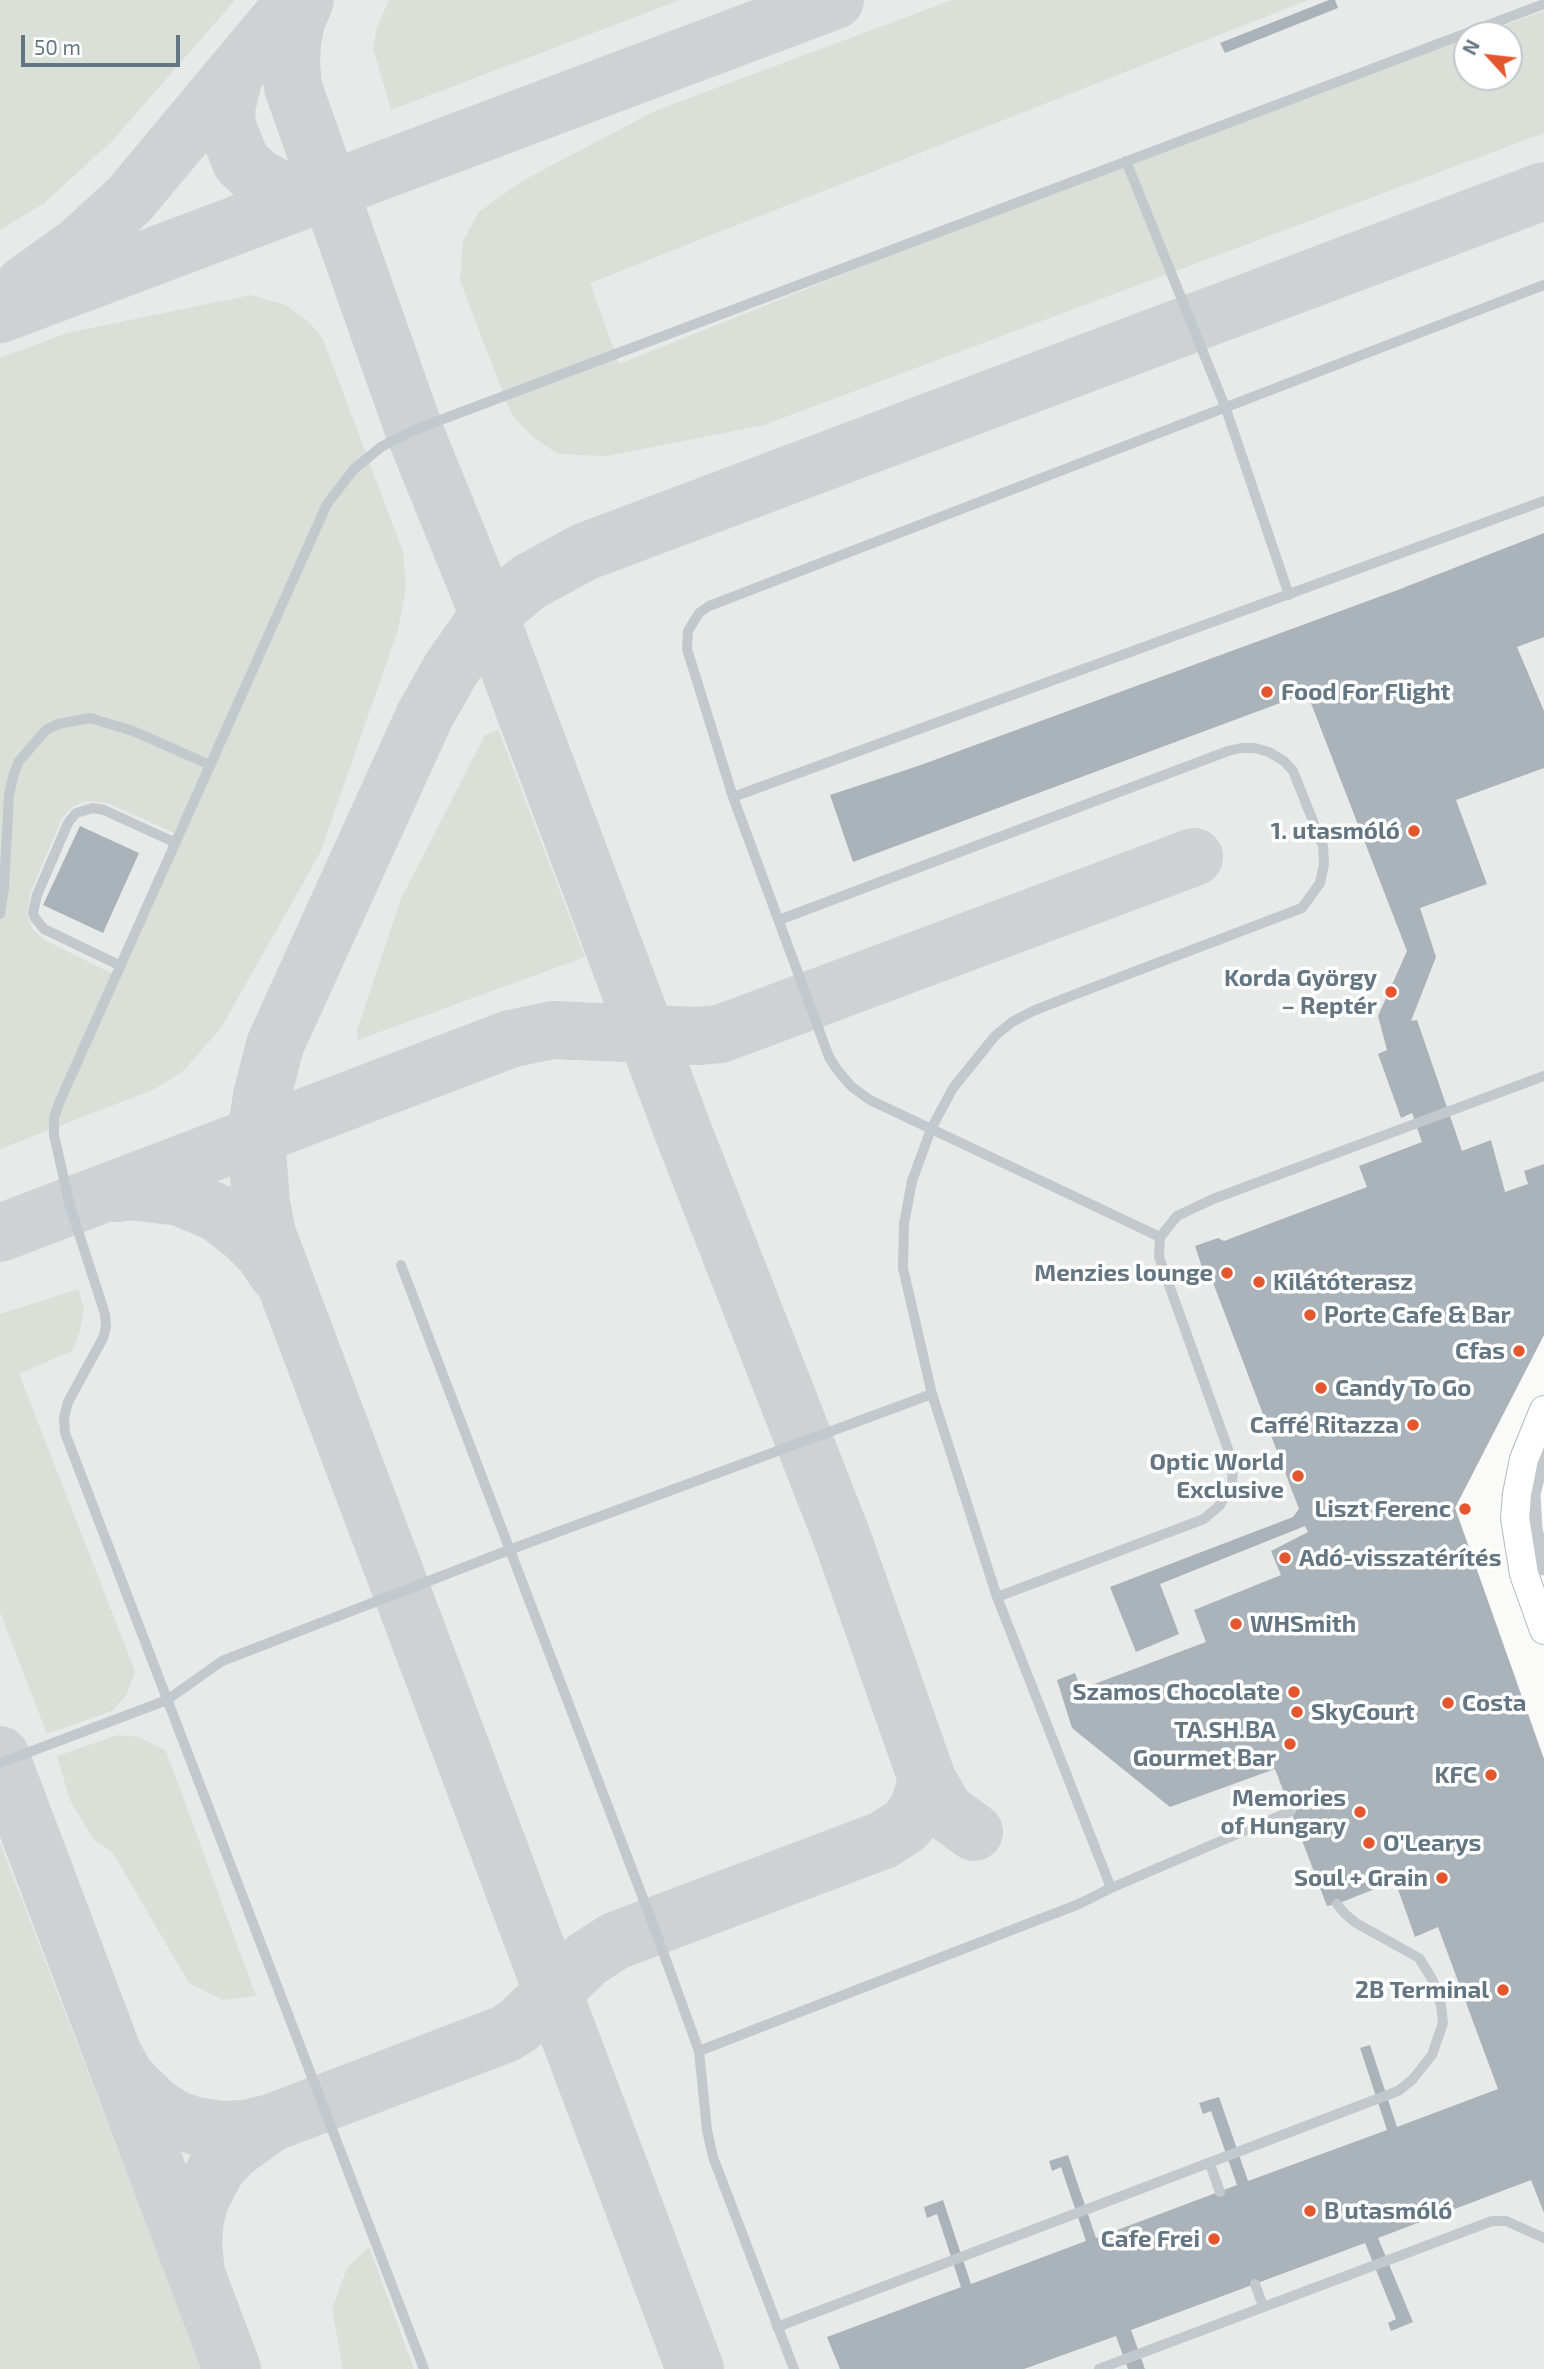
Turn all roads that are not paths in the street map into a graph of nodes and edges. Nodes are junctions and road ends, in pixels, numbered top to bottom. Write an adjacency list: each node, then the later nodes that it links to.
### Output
1 (1544, 4): 2 (lane)
2 (1126, 161): 4 (lane); 7 (lane)
3 (1544, 285): 4 (lane)
4 (1226, 409): 6 (lane); 8 (lane)
5 (1544, 500): 6 (lane)
6 (1289, 595): 8 (lane)
7 (210, 765): 9 (lane); 10 (lane)
8 (733, 797): 11 (lane)
9 (176, 843): 12 (lane); 12 (lane)
10 (0, 914)
11 (779, 920): 14 (lane); 14 (lane)
12 (121, 966): 24 (lane)
13 (1544, 1076): 15 (lane)
14 (931, 1129): 15 (lane); 17 (lane)
15 (1160, 1237): 22 (lane)
16 (401, 1265): 20 (lane)
17 (932, 1394): 20 (lane); 22 (lane)
18 (1544, 1410): 23 (street)
19 (1544, 1442): 21 (street)
20 (509, 1550): 24 (lane); 29 (lane)
21 (1544, 1566)
22 (997, 1597): 27 (lane)
23 (1544, 1630)
24 (167, 1700): 25 (lane); 36 (lane)
25 (0, 1763)
26 (1291, 1811): 27 (lane)
27 (1111, 1888): 29 (lane)
28 (1337, 1904): 30 (lane)
29 (699, 2051): 35 (lane)
30 (1210, 2164): 31 (lane); 35 (lane)
31 (1220, 2192)
32 (1544, 2238): 34 (lane)
33 (1255, 2284): 34 (lane)
34 (1263, 2306): 38 (lane)
35 (777, 2327): 37 (lane)
36 (424, 2369)
37 (794, 2369)
38 (1099, 2369)

